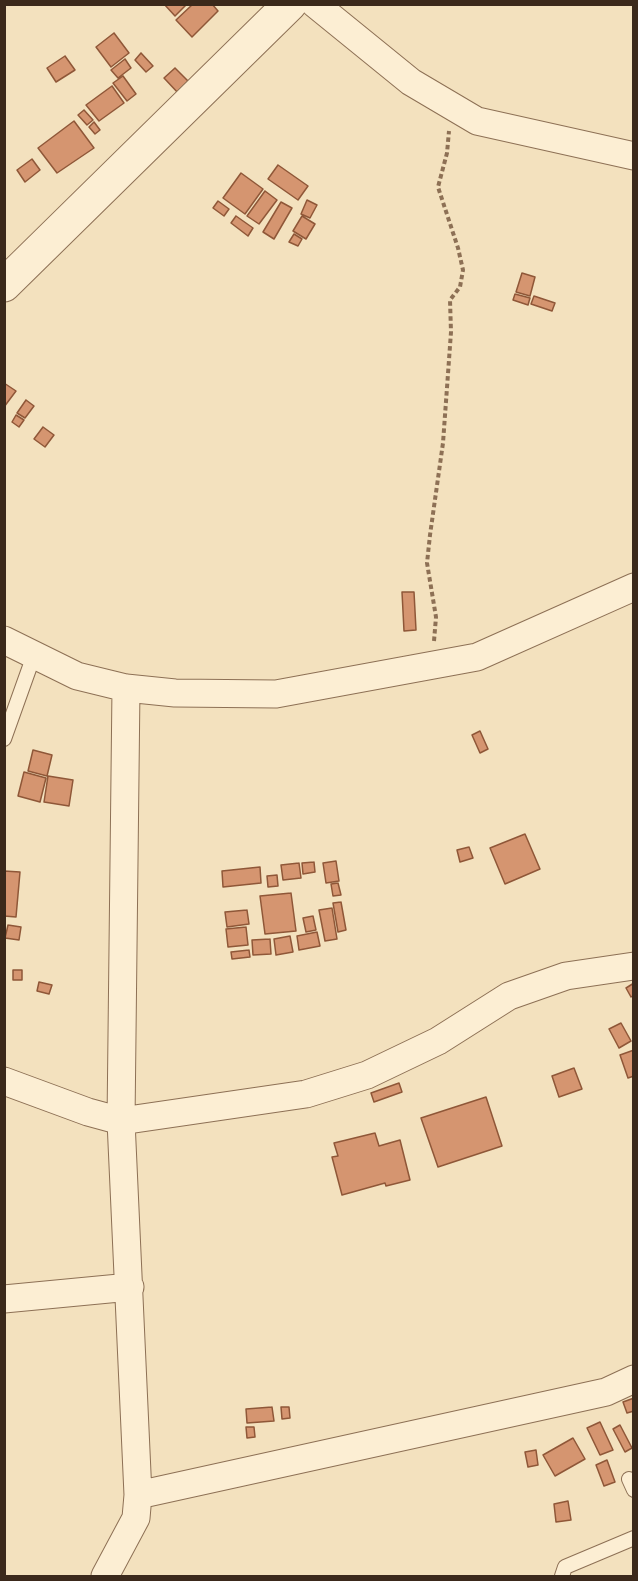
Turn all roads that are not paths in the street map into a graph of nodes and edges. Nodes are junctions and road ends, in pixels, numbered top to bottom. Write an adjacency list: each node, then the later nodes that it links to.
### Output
1 (290, 4): 4 (street)
2 (315, 4): 3 (street)
3 (633, 156)
4 (4, 285)
5 (633, 586): 8 (street)
6 (4, 640): 7 (street)
7 (34, 655): 8 (street); 9 (lane)
8 (126, 688): 12 (street)
9 (4, 739)
10 (633, 966): 12 (street)
11 (4, 1082): 12 (street)
12 (122, 1120): 13 (street)
13 (130, 1287): 14 (street); 16 (street)
14 (4, 1299)
15 (633, 1379): 16 (street)
16 (138, 1496): 18 (street)
17 (633, 1538): 19 (lane)
18 (102, 1576)
19 (562, 1576)

